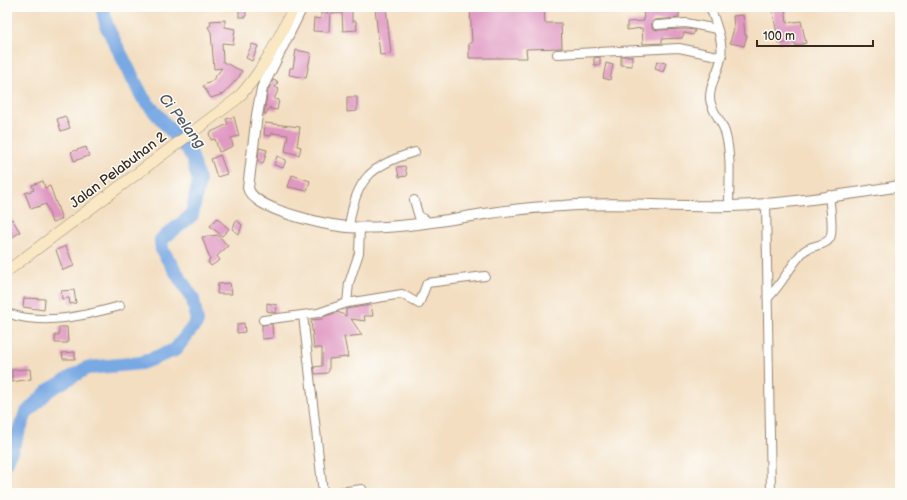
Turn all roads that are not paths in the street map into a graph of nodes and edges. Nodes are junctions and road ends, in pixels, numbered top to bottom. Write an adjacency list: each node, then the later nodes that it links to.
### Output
1 (294, 7): 16 (main road, Jalan Pelabuhan 2)
2 (302, 7): 15 (street)
3 (710, 7): 5 (street)
4 (657, 24): 5 (street)
5 (717, 29): 7 (street)
6 (557, 54): 7 (street)
7 (722, 57): 13 (street)
8 (415, 152): 15 (street)
9 (900, 186): 10 (street)
10 (829, 195): 12 (street); 18 (street)
11 (414, 200): 14 (street)
12 (766, 204): 13 (street); 18 (street)
13 (729, 206): 14 (street)
14 (427, 223): 15 (street)
15 (354, 227): 19 (street)
16 (7, 271)
17 (485, 276): 19 (street)
18 (768, 298): 27 (street)
19 (347, 303): 22 (street)
20 (120, 306): 21 (street)
21 (7, 313)
22 (302, 315): 23 (street); 24 (street)
23 (263, 320)
24 (323, 493)
25 (332, 493): 26 (street)
26 (362, 493)
27 (771, 493)

